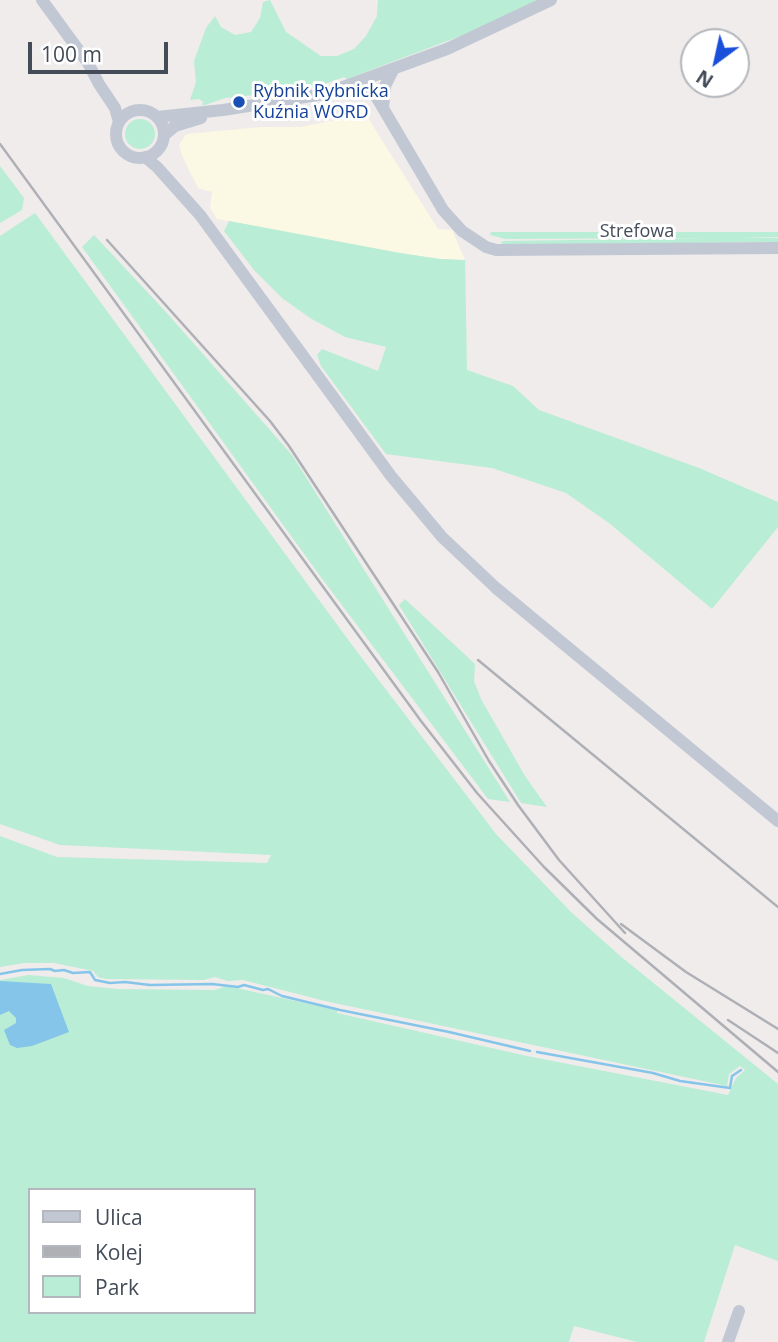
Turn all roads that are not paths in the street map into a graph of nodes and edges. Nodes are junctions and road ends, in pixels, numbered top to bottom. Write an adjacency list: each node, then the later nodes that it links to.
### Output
1 (42, 0): 3 (street)
2 (551, 0): 4 (street)
3 (88, 63): 7 (street); 10 (street)
4 (393, 70): 5 (street); 6 (street)
5 (359, 83): 6 (street); 8 (street)
6 (383, 108): 14 (street, Strefowa)
7 (137, 110): 9 (street); 10 (street)
8 (223, 110): 9 (street); 11 (street)
9 (157, 117): 11 (street)
10 (119, 121): 12 (street)
11 (162, 140): 12 (street); 13 (street)
12 (145, 157): 13 (street)
13 (186, 198): 15 (street)
14 (778, 248)
15 (778, 821)
16 (738, 1311): 17 (street)
17 (728, 1342)

